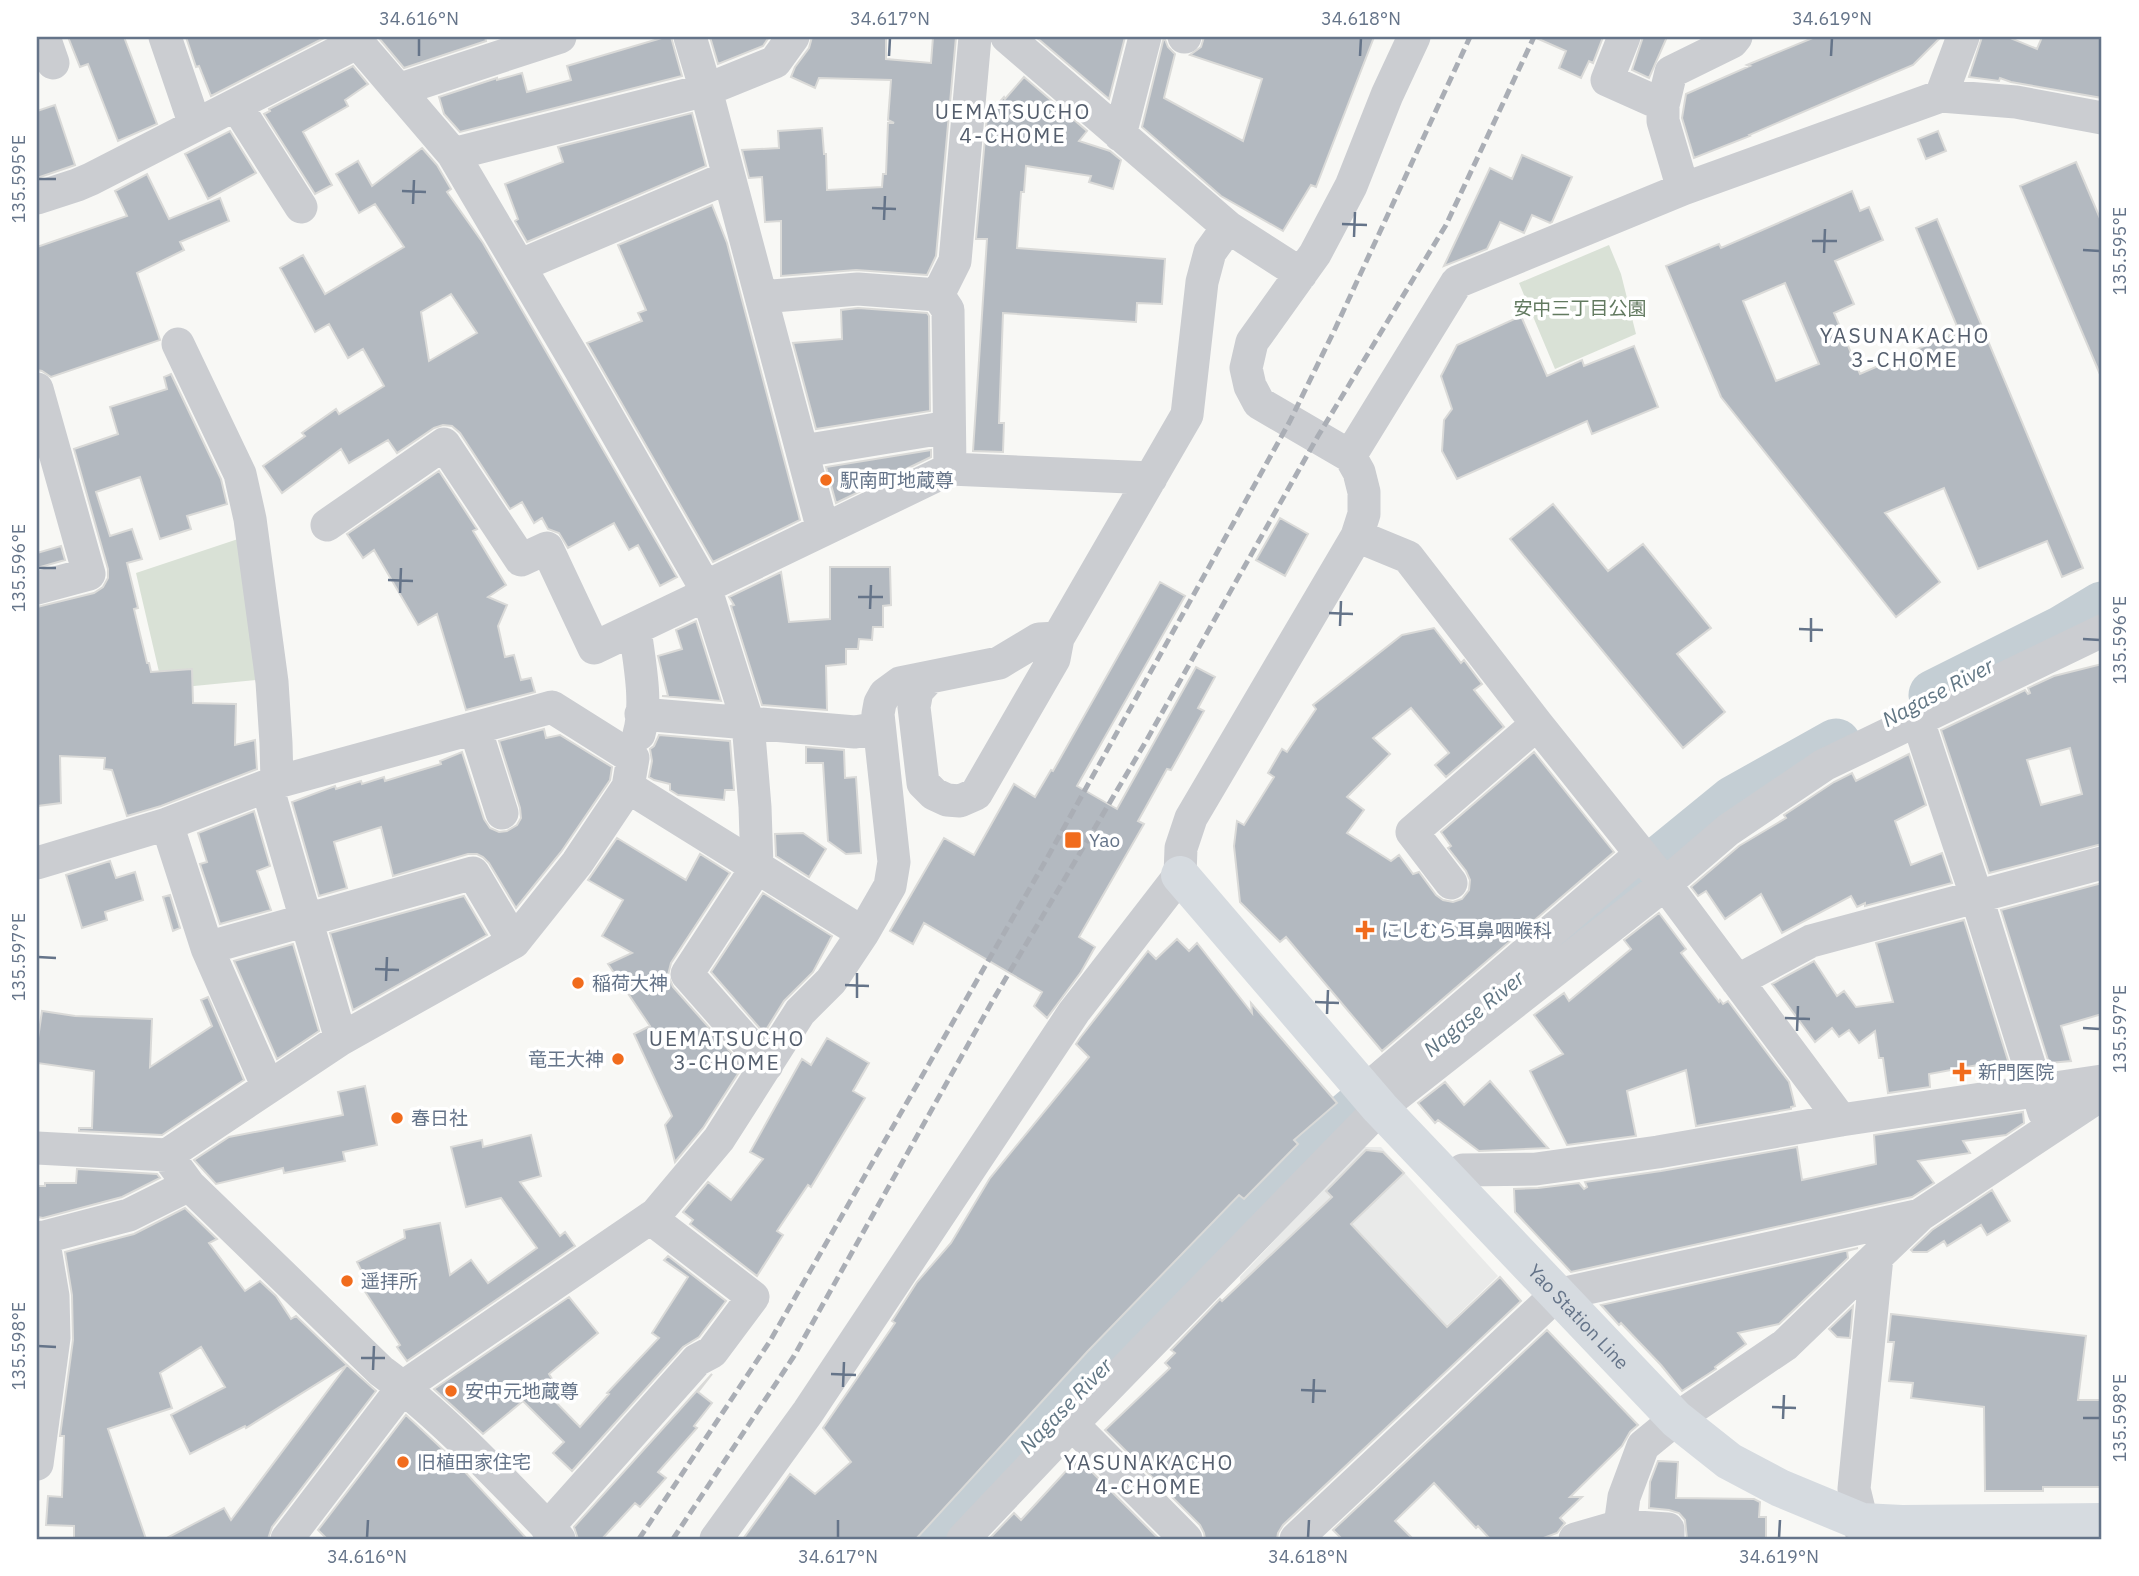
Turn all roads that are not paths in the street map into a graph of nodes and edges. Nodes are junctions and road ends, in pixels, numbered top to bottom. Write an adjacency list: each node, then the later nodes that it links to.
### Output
1 (165, 37): 19 (street)
2 (560, 37): 13 (street)
3 (690, 37): 14 (street)
4 (793, 37): 14 (street)
5 (975, 37): 29 (street)
6 (1007, 37): 20 (street)
7 (1145, 37): 20 (street)
8 (1414, 37): 28 (street)
9 (1624, 37): 17 (street)
10 (1963, 37): 15 (street)
11 (1742, 39): 17 (street)
12 (354, 40): 13 (street); 16 (street)
13 (398, 90): 21 (street)
14 (706, 90): 21 (street); 22 (street)
15 (1941, 96): 18 (street); 23 (street)
16 (236, 105): 19 (street); 25 (street)
17 (1663, 105): 23 (street)
18 (2102, 118)
19 (195, 125): 24 (street)
20 (1120, 135): 26 (street)
21 (453, 154): 27 (street)
22 (729, 177): 27 (street); 30 (street)
23 (1683, 189): 35 (street)
24 (37, 198)
25 (301, 207)
26 (1228, 227): 28 (street); 37 (street)
27 (519, 265): 42 (street)
28 (1301, 274): 35 (street)
29 (937, 295): 30 (street); 33 (street)
30 (761, 297): 34 (street)
31 (178, 344): 56 (street)
32 (37, 389): 41 (street)
33 (949, 427): 34 (street); 36 (street)
34 (803, 451): 39 (street)
35 (1350, 456): 40 (street)
36 (950, 468): 37 (street); 39 (street)
37 (1151, 478): 45 (street)
38 (327, 525): 43 (street)
39 (823, 530): 42 (street)
40 (1357, 536): 52 (street); 63 (street)
41 (37, 588)
42 (706, 591): 43 (street); 51 (street)
43 (635, 629): 49 (street)
44 (2102, 631): 50 (street)
45 (1058, 638): 46 (street); 48 (street)
46 (999, 663): 47 (street); 48 (street)
47 (929, 678): 48 (street); 54 (street)
48 (1031, 698)
49 (641, 714): 51 (street); 55 (street)
50 (1918, 721): 62 (street); 65 (street)
51 (747, 723): 54 (street); 61 (street)
52 (1537, 724): 62 (street); 64 (street)
53 (475, 728): 55 (street); 56 (street); 57 (street)
54 (879, 728): 67 (street)
55 (631, 772): 61 (street); 68 (street)
56 (272, 784): 58 (street); 66 (street)
57 (502, 813)
58 (167, 824): 59 (street); 69 (street)
59 (37, 863)
60 (2102, 863): 65 (street)
61 (757, 867): 67 (street); 72 (street)
62 (1653, 869): 70 (street); 77 (street)
63 (1181, 875): 77 (main road, Yao Station Line); 98 (street)
64 (1451, 883)
65 (1976, 895): 70 (street); 75 (street)
66 (306, 919): 68 (street); 69 (street); 71 (street)
67 (863, 933): 72 (street)
68 (514, 942): 71 (street)
69 (207, 948): 74 (street)
70 (1737, 981): 78 (street)
71 (341, 1039): 74 (street)
72 (767, 1065): 85 (street)
73 (2102, 1081): 75 (street)
74 (268, 1087): 81 (street)
75 (2038, 1091): 78 (street); 79 (street)
76 (2102, 1094): 79 (street)
77 (1374, 1101): 82 (main road, Yao Station Line); 91 (street)
78 (1841, 1121): 82 (street)
79 (2049, 1130): 84 (street)
80 (37, 1148): 81 (street)
81 (167, 1155): 83 (street)
82 (1449, 1181): 88 (main road, Yao Station Line)
83 (189, 1185): 86 (street); 89 (street)
84 (1920, 1215): 87 (street); 88 (street)
85 (650, 1218): 89 (street); 96 (street)
86 (40, 1238): 92 (street)
87 (1877, 1257): 90 (street); 95 (street)
88 (1556, 1295): 90 (main road, Yao Station Line); 101 (street)
89 (403, 1387): 96 (street); 97 (street)
90 (1676, 1419): 94 (street); 95 (main road, Yao Station Line)
91 (1072, 1424): 99 (street); 100 (street)
92 (37, 1464)
93 (2102, 1522): 95 (main road, Yao Station Line)
94 (1620, 1527): 102 (street); 103 (street)
95 (1862, 1530)
96 (553, 1533)
97 (287, 1539)
98 (716, 1539)
99 (963, 1539)
100 (1186, 1539)
101 (1296, 1539)
102 (1575, 1539)
103 (1668, 1539)

